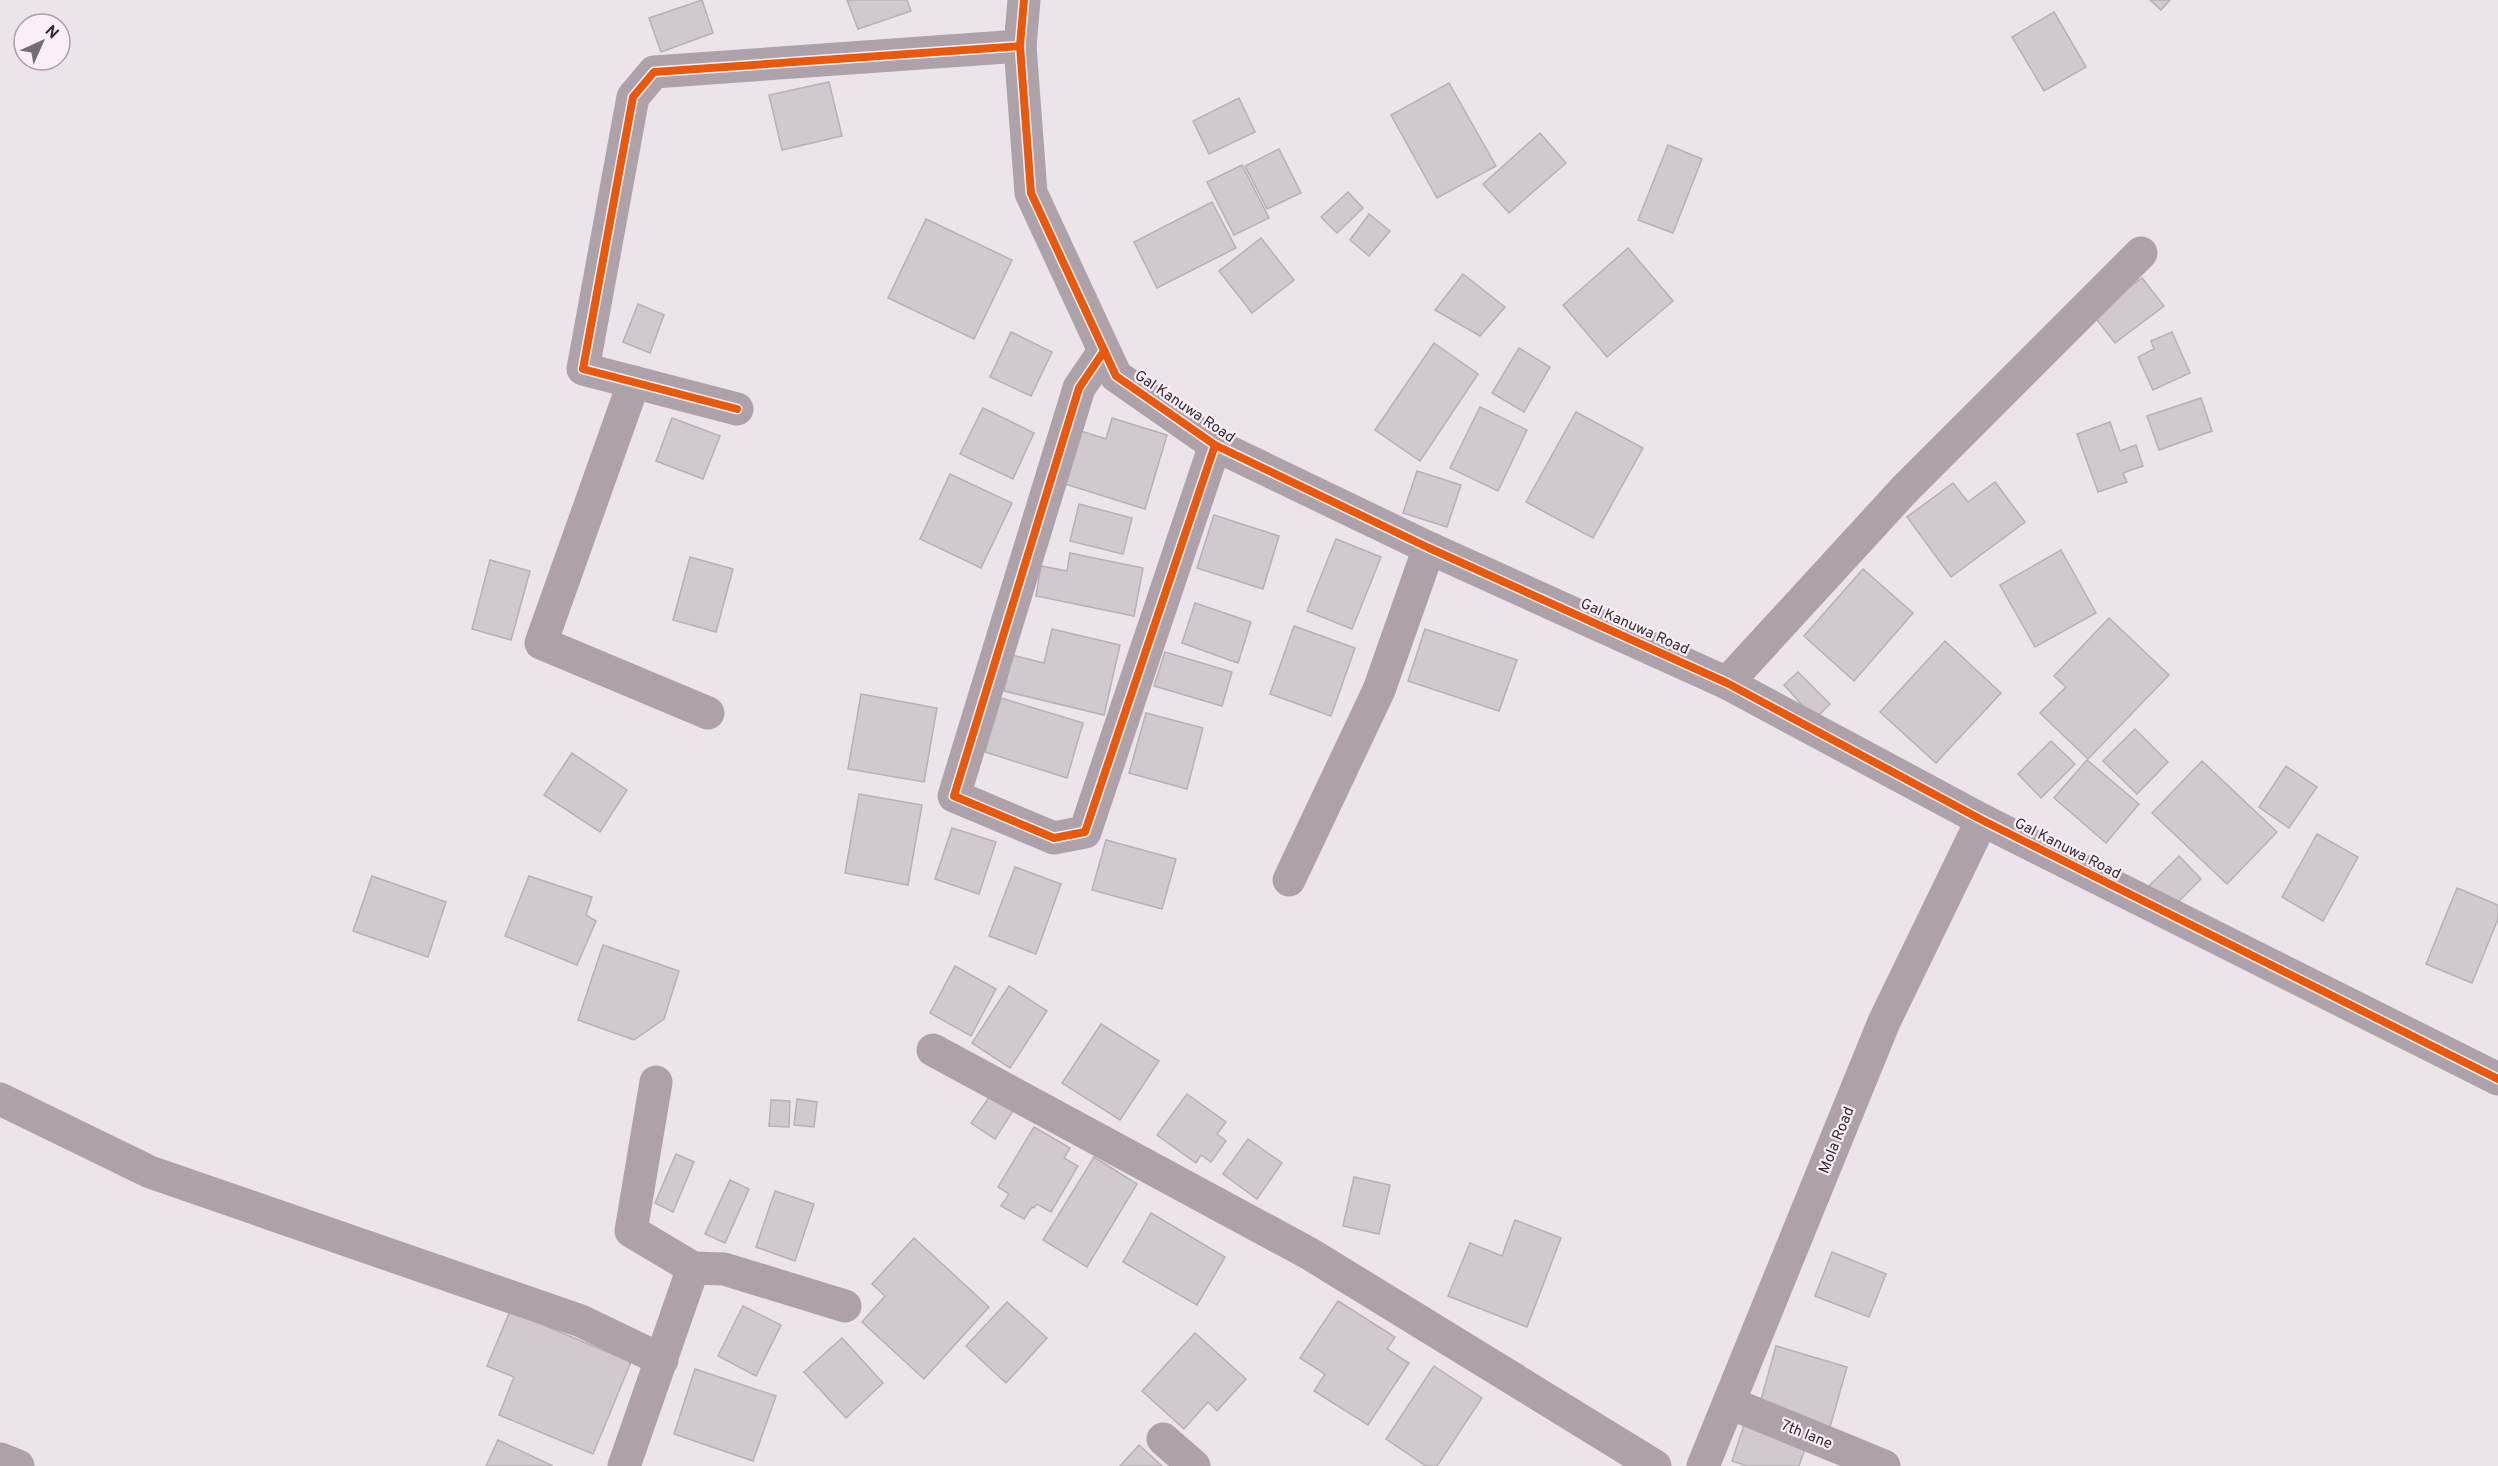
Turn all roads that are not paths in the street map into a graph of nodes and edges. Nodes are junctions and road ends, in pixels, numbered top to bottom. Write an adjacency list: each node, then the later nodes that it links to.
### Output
1 (1024, 0): 2 (street, Gal Kanuwa Road)
2 (1020, 46): 4 (street, Gal Kanuwa Road); 5 (street)
3 (2141, 253): 9 (street)
4 (1104, 351): 7 (street, Gal Kanuwa Road); 7 (street)
5 (634, 382): 6 (street); 10 (street)
6 (737, 409)
7 (1215, 446): 8 (street, Gal Kanuwa Road)
8 (1429, 548): 9 (street, Gal Kanuwa Road); 12 (street)
9 (1727, 683): 11 (street, Gal Kanuwa Road)
10 (708, 713)
11 (1982, 820): 14 (street, Gal Kanuwa Road); 20 (street, Mola Road)
12 (1289, 880)
13 (933, 1050): 26 (street)
14 (2498, 1079)
15 (656, 1082): 17 (street)
16 (0, 1099): 19 (street)
17 (693, 1268): 18 (street); 19 (street)
18 (844, 1306)
19 (662, 1360): 24 (street)
20 (1730, 1403): 27 (street, Mola Road); 28 (street, 7th lane)
21 (1163, 1439): 25 (street)
22 (0, 1459): 23 (street)
23 (18, 1466)
24 (624, 1466)
25 (1194, 1466)
26 (1655, 1466)
27 (1703, 1466)
28 (1884, 1466)

